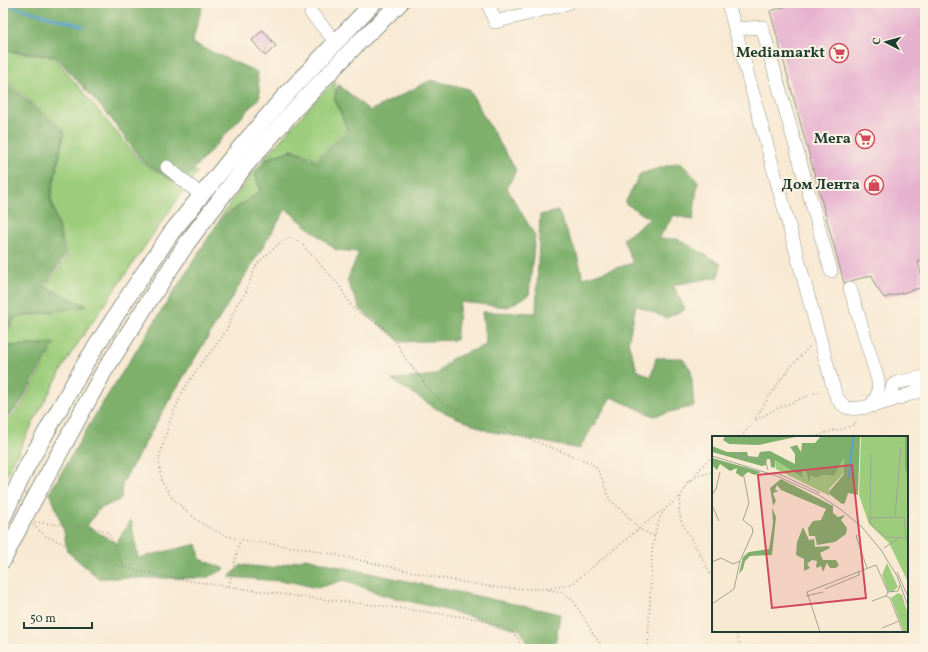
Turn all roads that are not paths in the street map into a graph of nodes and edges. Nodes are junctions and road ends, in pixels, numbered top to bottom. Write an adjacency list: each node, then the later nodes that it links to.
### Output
1 (373, 3): 8 (main road)
2 (400, 3): 18 (main road)
3 (568, 3): 5 (lane)
4 (728, 3): 7 (lane)
5 (489, 5)
6 (311, 13): 8 (lane)
7 (735, 29): 11 (lane); 16 (lane)
8 (336, 42): 10 (main road)
9 (167, 167): 10 (lane)
10 (202, 195): 17 (main road)
11 (831, 271)
12 (850, 288): 16 (lane)
13 (925, 377): 15 (lane)
14 (925, 389): 15 (lane)
15 (889, 400): 16 (lane)
16 (867, 407)
17 (3, 517)
18 (3, 560)

